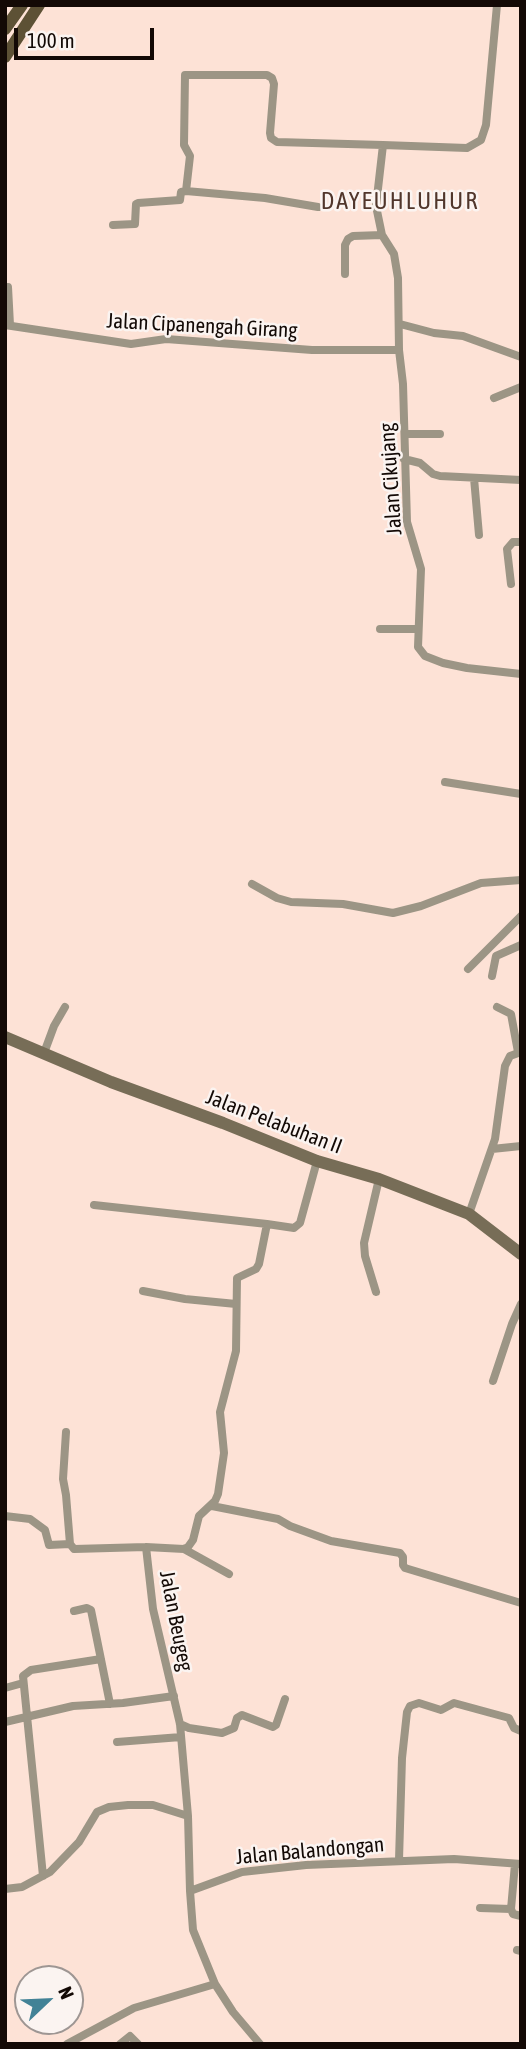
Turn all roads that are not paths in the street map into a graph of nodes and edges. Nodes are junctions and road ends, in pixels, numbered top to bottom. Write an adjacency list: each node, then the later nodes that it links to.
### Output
1 (22, 5): 4 (main road)
2 (39, 5): 5 (main road)
3 (497, 5): 6 (street)
4 (5, 29)
5 (5, 57)
6 (383, 145): 7 (street); 10 (street, Jalan Cikujang)
7 (186, 191): 8 (street); 9 (street)
8 (318, 206)
9 (113, 225)
10 (382, 234): 11 (street); 13 (street, Jalan Cikujang)
11 (345, 274)
12 (8, 287): 14 (street)
13 (400, 324): 15 (street, Jalan Cikujang); 16 (street)
14 (7, 325): 15 (street, Jalan Cipanengah Girang)
15 (398, 350): 19 (street, Jalan Cikujang)
16 (521, 357)
17 (521, 387): 18 (street)
18 (494, 398)
19 (404, 433): 20 (street); 21 (street, Jalan Cikujang)
20 (440, 434)
21 (404, 459): 22 (street); 28 (street, Jalan Cikujang)
22 (474, 478): 23 (street); 24 (street)
23 (521, 480)
24 (480, 535)
25 (521, 542): 26 (street)
26 (511, 584)
27 (380, 629): 28 (street)
28 (418, 629): 29 (street, Jalan Cikujang)
29 (521, 674)
30 (445, 782): 31 (street)
31 (521, 794)
32 (521, 880): 33 (street)
33 (252, 884)
34 (521, 916): 36 (street)
35 (521, 945): 37 (street)
36 (468, 969)
37 (492, 976)
38 (65, 1007): 42 (street)
39 (497, 1007): 41 (street)
40 (5, 1037): 42 (main road, Jalan Pelabuhan II)
41 (519, 1052): 44 (street)
42 (44, 1053): 45 (main road, Jalan Pelabuhan II)
43 (521, 1146): 44 (street)
44 (492, 1149): 48 (street)
45 (317, 1161): 46 (main road, Jalan Pelabuhan II); 49 (street)
46 (379, 1179): 48 (main road, Jalan Pelabuhan II); 52 (street)
47 (94, 1205): 49 (street)
48 (470, 1213): 50 (main road, Jalan Pelabuhan II)
49 (267, 1224): 53 (street, Jalan Beugeg)
50 (521, 1254)
51 (143, 1291): 53 (street)
52 (376, 1292)
53 (236, 1304): 57 (street, Jalan Beugeg)
54 (521, 1304): 55 (street)
55 (493, 1381)
56 (66, 1432): 59 (street)
57 (212, 1506): 61 (street, Jalan Beugeg); 63 (street)
58 (5, 1516): 59 (street)
59 (70, 1544): 60 (street)
60 (146, 1547): 61 (street, Jalan Beugeg); 68 (street, Jalan Beugeg)
61 (184, 1549): 62 (street)
62 (229, 1574)
63 (521, 1603)
64 (74, 1611): 65 (street)
65 (100, 1659): 66 (street); 70 (street)
66 (23, 1683): 67 (street); 71 (street)
67 (5, 1688)
68 (174, 1696): 70 (street); 73 (street, Jalan Beugeg)
69 (285, 1699): 73 (street)
70 (110, 1704): 71 (street)
71 (27, 1716): 72 (street); 80 (street)
72 (5, 1722)
73 (180, 1724): 75 (street, Jalan Beugeg)
74 (521, 1731): 78 (street)
75 (181, 1737): 76 (street); 77 (street, Jalan Beugeg)
76 (117, 1742)
77 (188, 1816): 80 (street); 82 (street)
78 (399, 1860): 79 (street, Jalan Balandongan); 82 (street, Jalan Balandongan)
79 (518, 1864): 84 (street)
80 (43, 1876): 81 (street)
81 (5, 1889)
82 (190, 1891): 86 (street)
83 (481, 1908): 84 (street)
84 (510, 1909): 85 (street)
85 (521, 1916)
86 (215, 1984): 87 (street); 90 (street)
87 (67, 2044)
88 (120, 2044): 89 (street)
89 (138, 2044)
90 (260, 2044)

